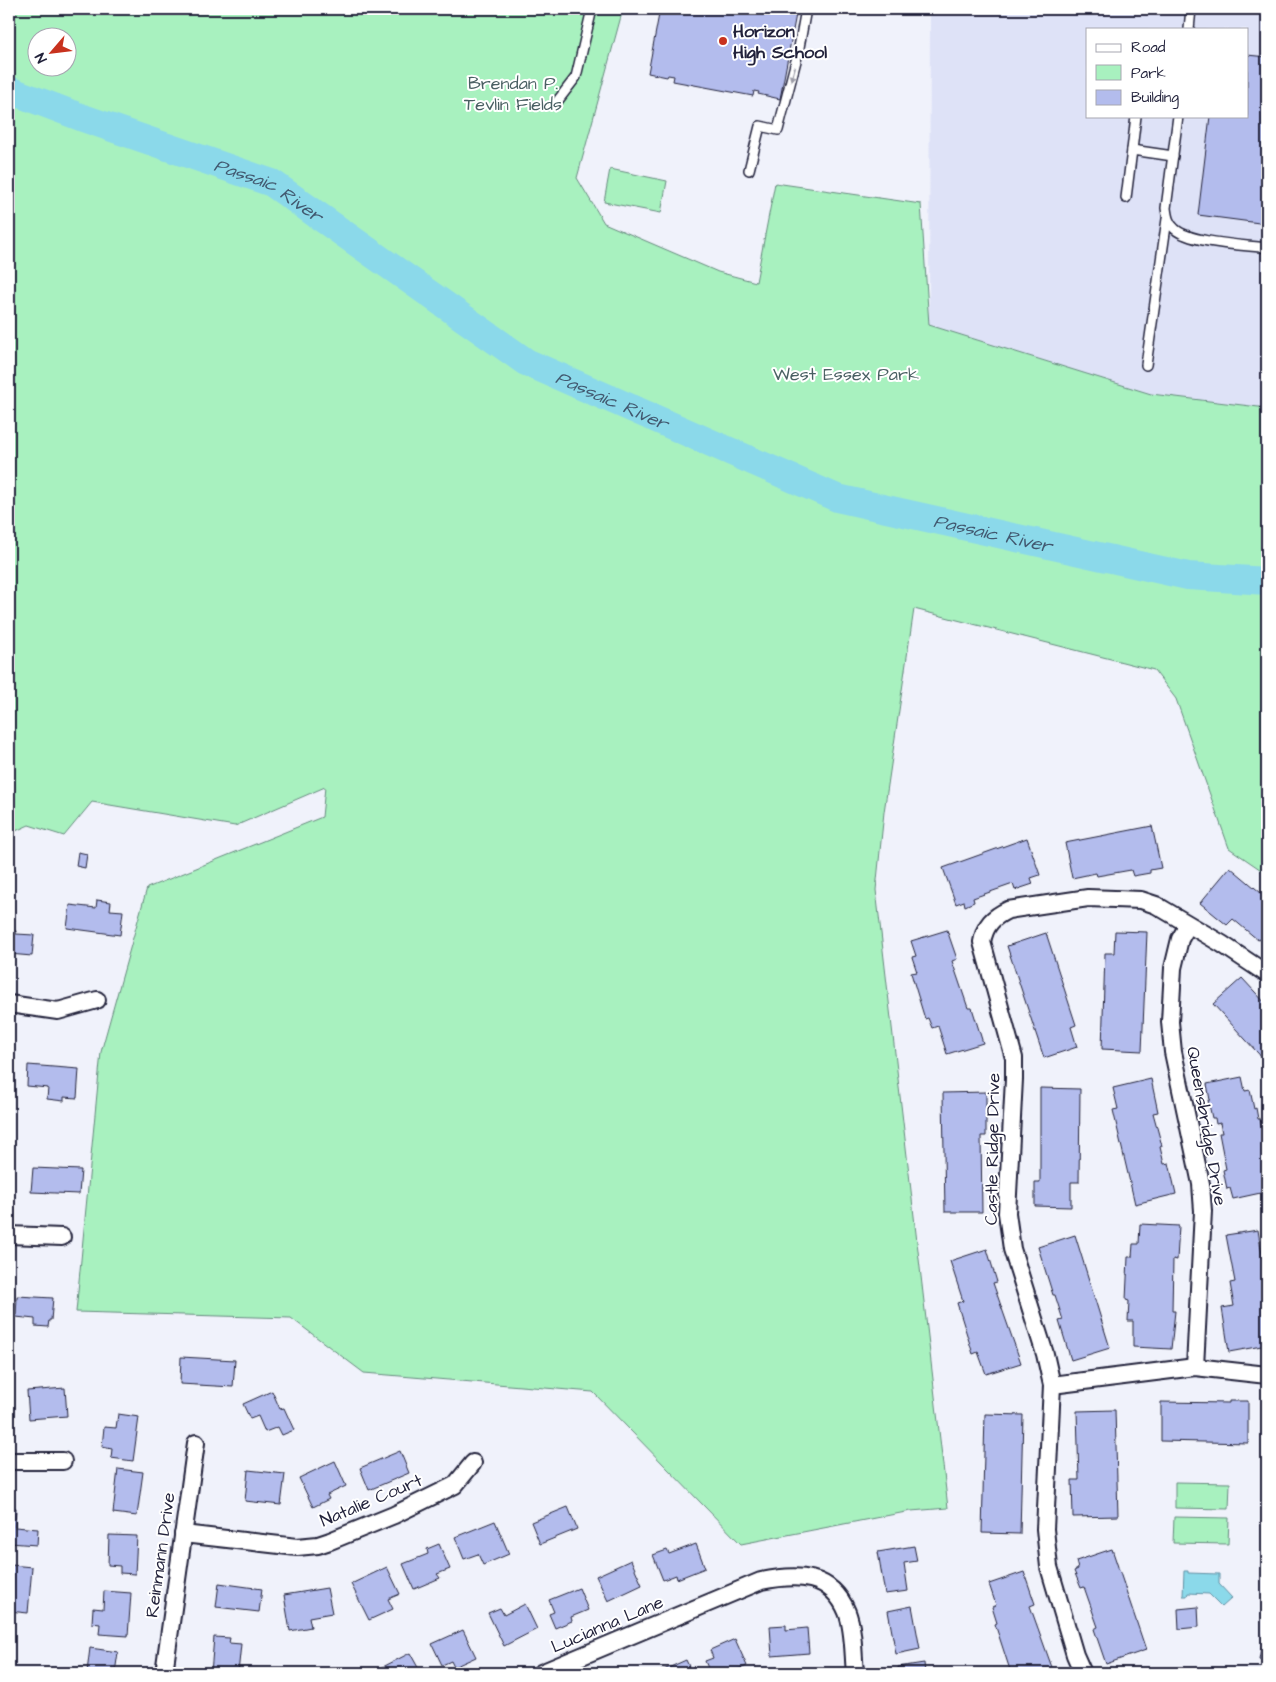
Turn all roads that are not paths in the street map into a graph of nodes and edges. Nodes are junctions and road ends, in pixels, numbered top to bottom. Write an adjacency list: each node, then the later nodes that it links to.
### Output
1 (592, 9): 5 (lane)
2 (806, 9): 10 (lane, one-way to 10)
3 (1191, 9): 4 (lane)
4 (1189, 28)
5 (556, 103)
6 (1136, 118): 8 (lane)
7 (1178, 118): 9 (lane)
8 (1132, 150): 9 (lane); 11 (lane)
9 (1173, 156): 12 (lane)
10 (750, 170)
11 (1126, 198)
12 (1167, 218): 13 (lane); 14 (lane)
13 (1267, 248)
14 (1146, 364)
15 (1188, 925): 16 (street, Castle Ridge Drive); 21 (street, Queensbridge Drive); 23 (street, Castle Ridge Drive)
16 (1267, 974)
17 (97, 1000): 18 (street)
18 (9, 1004)
19 (9, 1235): 20 (street)
20 (62, 1237)
21 (1195, 1367): 22 (street); 23 (street)
22 (1267, 1374)
23 (1052, 1385): 32 (street, Castle Ridge Drive)
24 (196, 1443): 28 (street, Reinmann Drive)
25 (9, 1461): 26 (street)
26 (63, 1461)
27 (473, 1463): 28 (street, Natalie Court)
28 (183, 1534): 29 (street, Reinmann Drive)
29 (164, 1673)
30 (541, 1673): 31 (street, Lucianna Lane)
31 (855, 1673)
32 (1084, 1673)

